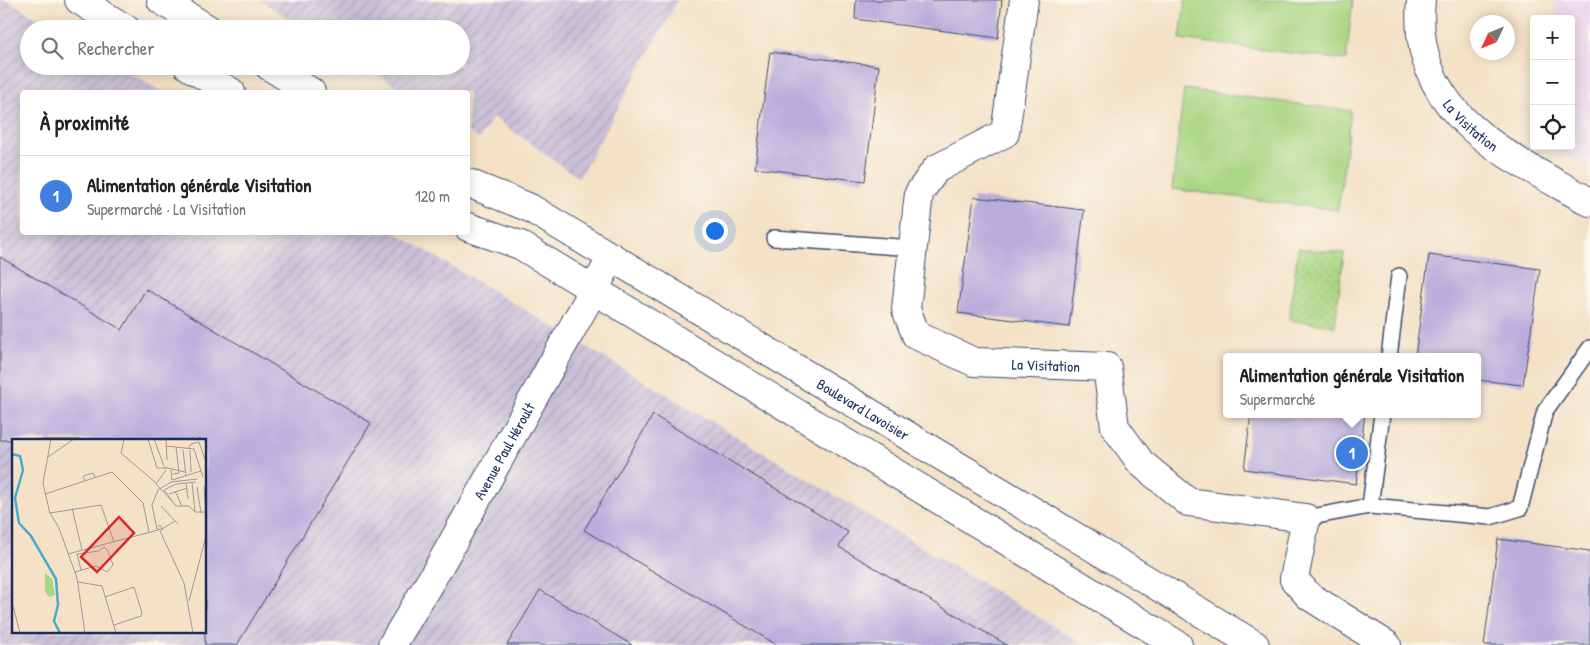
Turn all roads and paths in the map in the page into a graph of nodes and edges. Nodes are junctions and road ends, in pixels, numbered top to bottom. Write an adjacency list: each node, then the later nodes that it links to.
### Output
1 (79, 0): 5 (street)
2 (161, 0): 6 (street)
3 (1024, 0): 15 (street, La Visitation)
4 (1421, 0): 12 (street, La Visitation)
5 (111, 20)
6 (193, 20)
7 (203, 75): 9 (street)
8 (284, 75): 10 (street)
9 (228, 90)
10 (308, 90)
11 (470, 184): 16 (street, Boulevard Lavoisier)
12 (1590, 202)
13 (470, 228): 18 (street)
14 (774, 238): 15 (lane)
15 (913, 248): 23 (street, La Visitation)
16 (612, 257): 18 (street, Avenue Paul Héroult); 26 (street, Boulevard Lavoisier)
17 (1398, 276): 20 (lane)
18 (595, 290): 24 (street, Avenue Paul Héroult); 25 (street)
19 (1590, 348): 22 (lane)
20 (1389, 353)
21 (1381, 418): 22 (lane)
22 (1370, 506): 23 (lane)
23 (1306, 518): 27 (street)
24 (392, 645)
25 (1178, 645)
26 (1255, 645)
27 (1387, 645)

